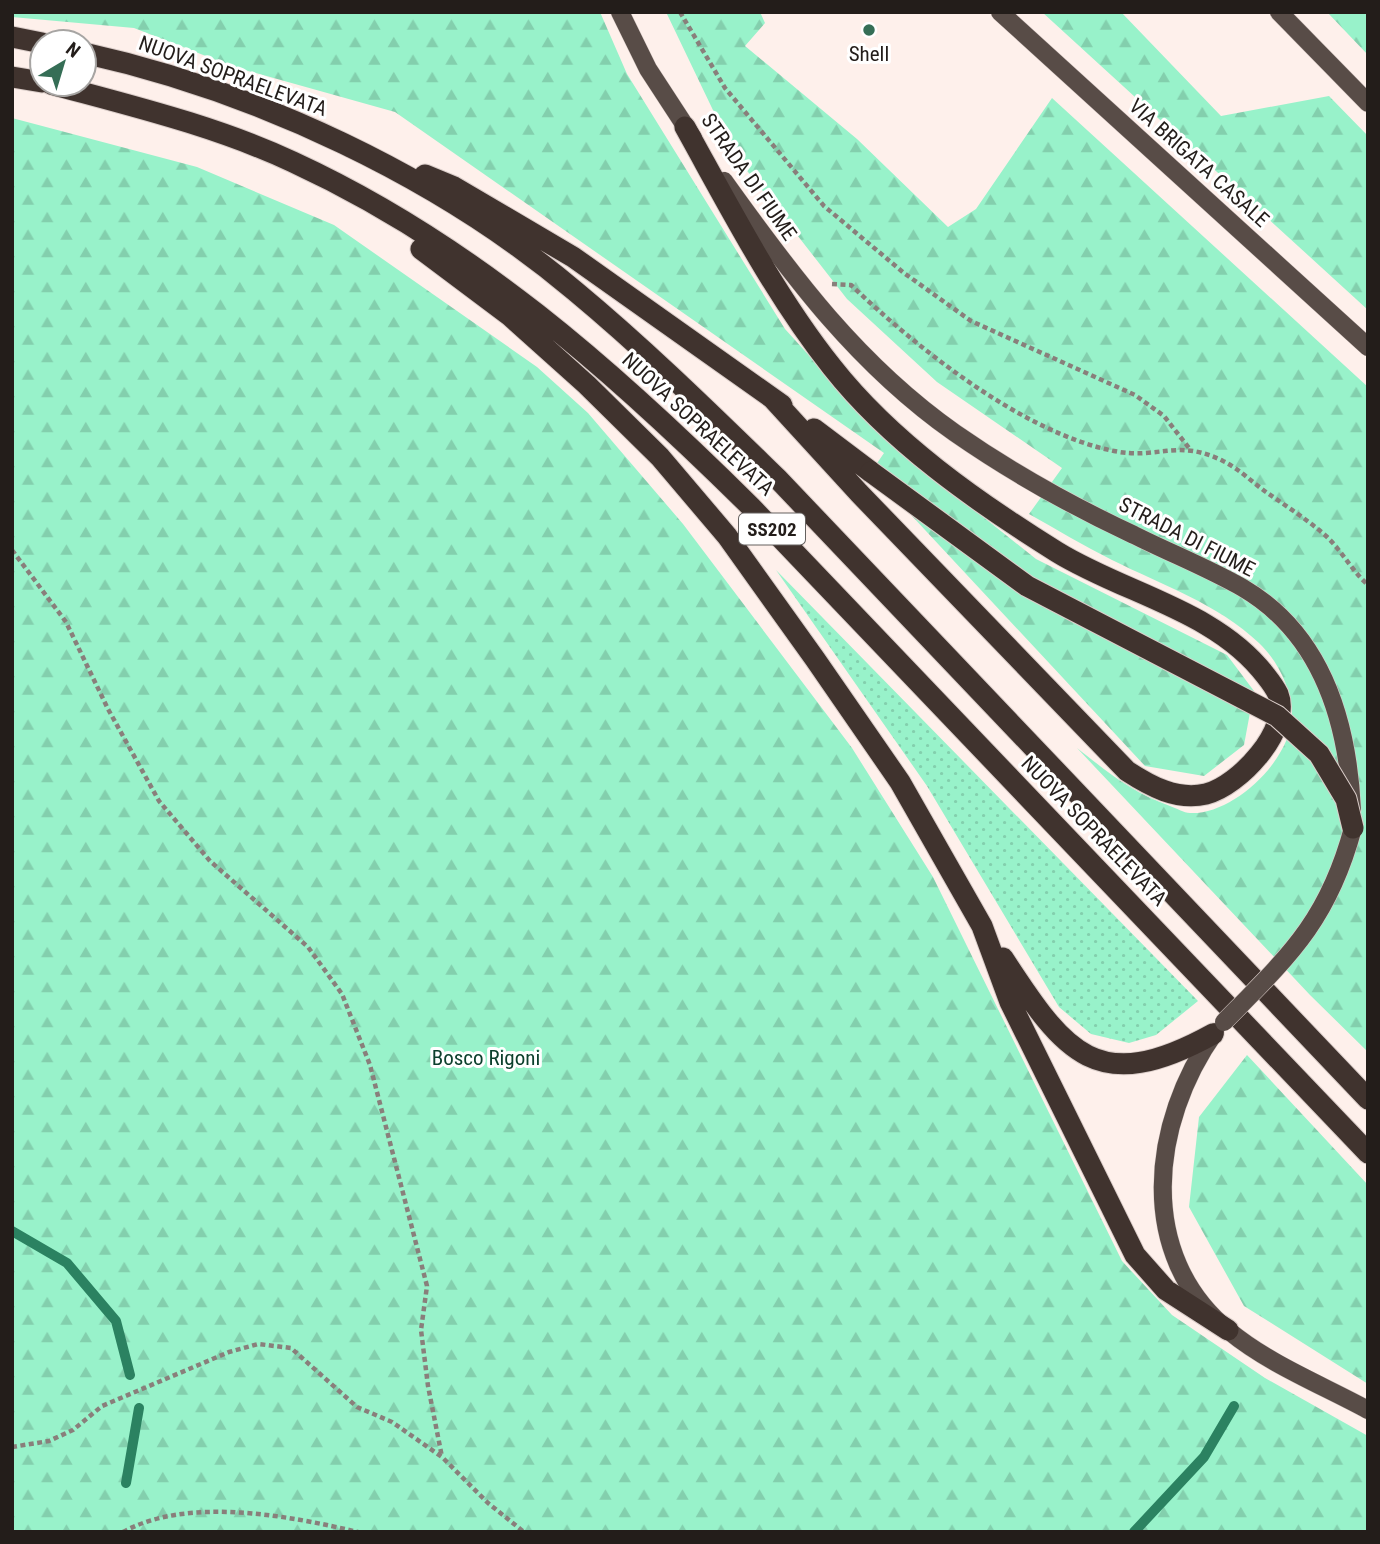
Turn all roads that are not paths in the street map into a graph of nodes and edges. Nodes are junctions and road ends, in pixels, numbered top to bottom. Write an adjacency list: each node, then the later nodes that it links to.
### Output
1 (620, 12): 8 (main road, STRADA DI FIUME)
2 (1000, 12): 10 (main road, VIA BRIGATA CASALE)
3 (1279, 12): 6 (main road)
4 (98, 56): 7 (highway, NUOVA SOPRAELEVATA / SS202)
5 (98, 97): 9 (highway, NUOVA SOPRAELEVATA / SS202)
6 (1368, 103)
7 (303, 124): 11 (highway); 15 (highway, NUOVA SOPRAELEVATA / SS202)
8 (685, 127): 11 (highway); 12 (main road, STRADA DI FIUME, bridge)
9 (292, 162): 13 (highway); 16 (highway, NUOVA SOPRAELEVATA / SS202)
10 (1368, 347)
11 (773, 399): 12 (highway, bridge)
12 (1353, 828): 14 (main road, STRADA DI FIUME, bridge)
13 (982, 926): 14 (highway); 17 (highway)
14 (1219, 1028): 17 (main road, STRADA DI FIUME)
15 (1368, 1099)
16 (1368, 1153)
17 (1228, 1331): 18 (main road, STRADA DI FIUME)
18 (1368, 1410)

